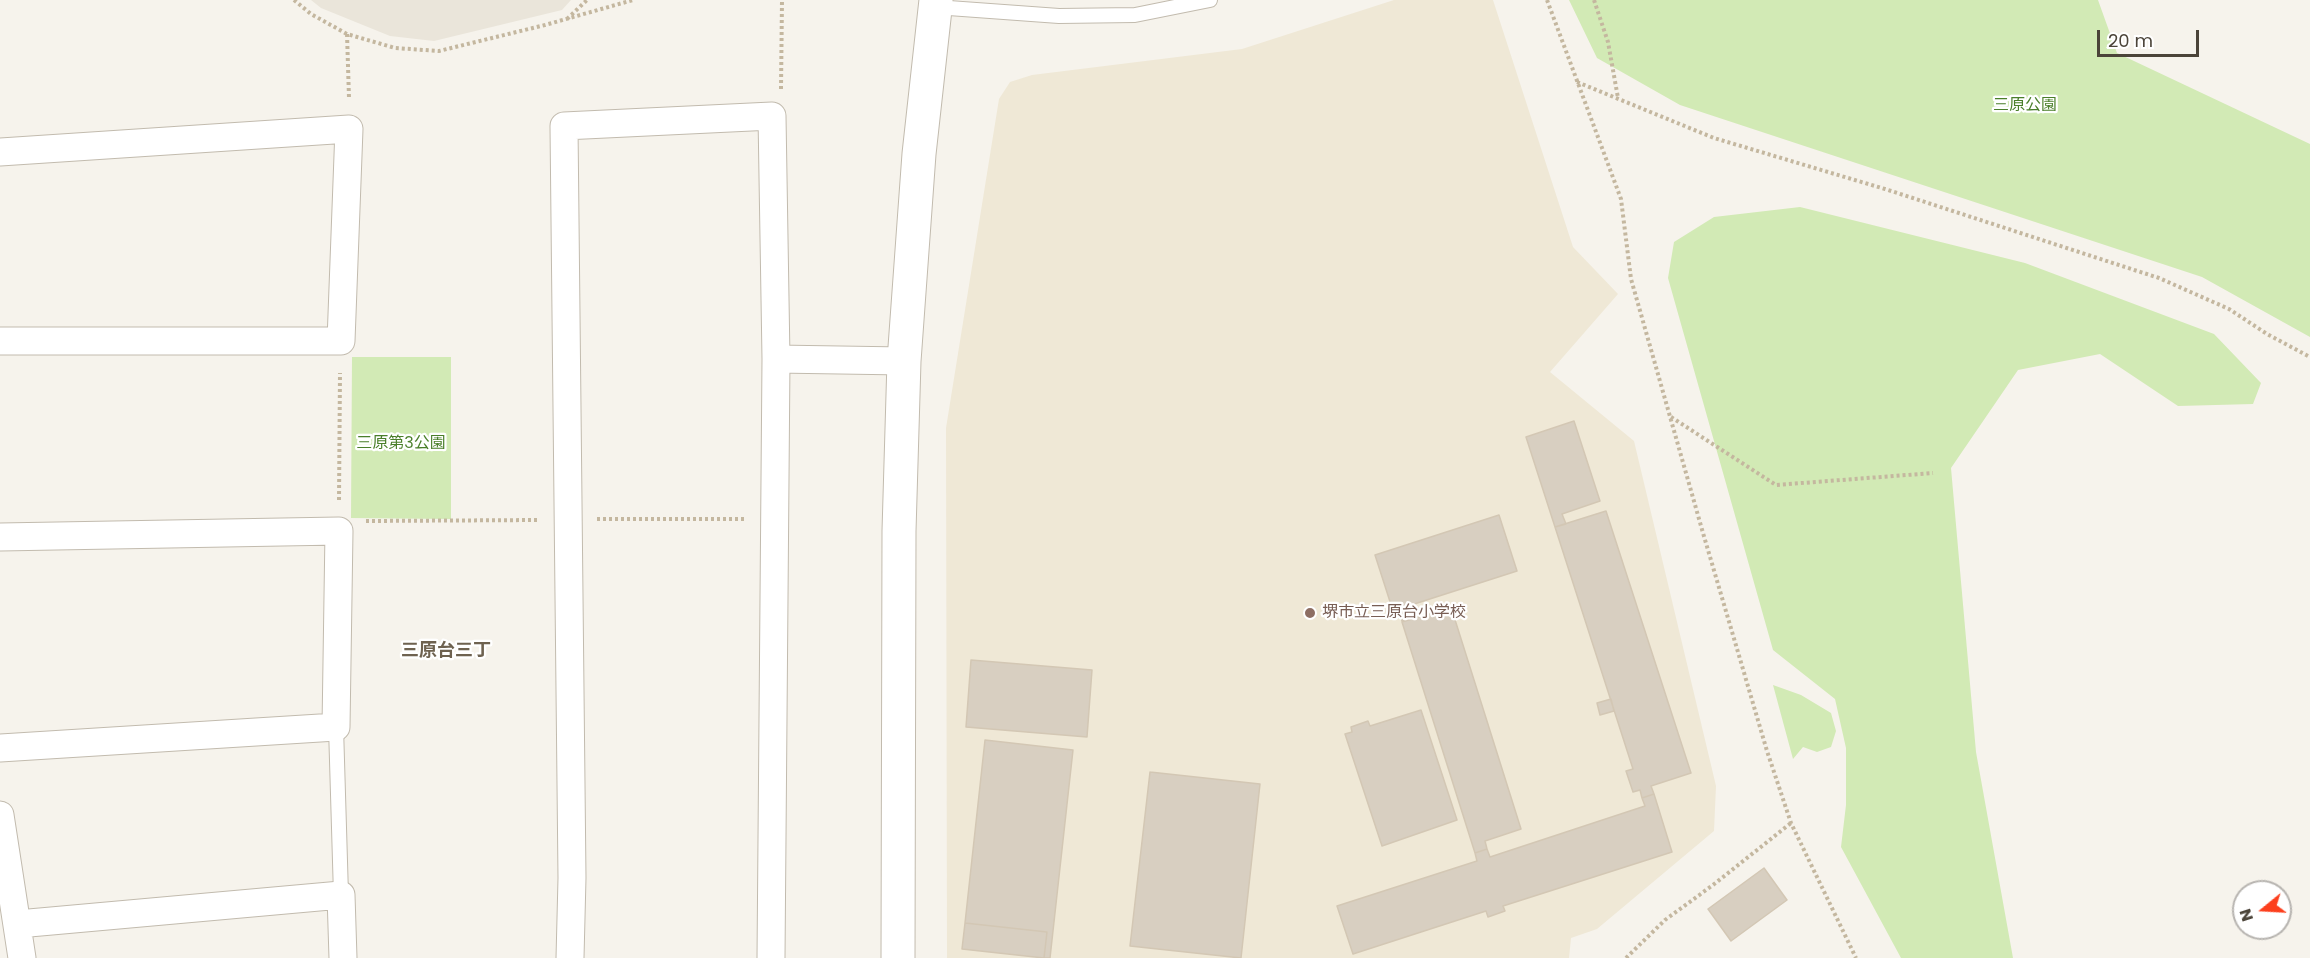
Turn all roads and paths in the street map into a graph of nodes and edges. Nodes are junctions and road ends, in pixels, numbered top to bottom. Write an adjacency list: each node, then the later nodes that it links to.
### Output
1 (294, 0): 10 (path)
2 (587, 0): 9 (path)
3 (633, 0): 9 (path)
4 (782, 0): 13 (path)
5 (1210, 0): 8 (lane)
6 (1547, 0): 11 (path)
7 (1594, 0): 12 (path)
8 (936, 4): 20 (street)
9 (567, 19): 10 (path)
10 (347, 34): 14 (path)
11 (1577, 82): 12 (path); 21 (path)
12 (1618, 98): 18 (path)
13 (772, 118): 19 (street); 33 (street)
14 (349, 129): 15 (street); 17 (street)
15 (0, 152)
16 (0, 341): 17 (street)
17 (341, 341): 23 (path)
18 (2310, 357)
19 (776, 359): 20 (street); 34 (street)
20 (904, 361): 35 (street)
21 (1670, 417): 22 (path); 28 (path)
22 (1933, 473)
23 (339, 531): 24 (street); 25 (street)
24 (0, 537)
25 (336, 727): 26 (street); 29 (lane)
26 (0, 748)
27 (0, 815): 30 (street)
28 (1791, 823): 36 (path); 37 (path)
29 (341, 895): 30 (street); 32 (street)
30 (18, 924): 31 (street)
31 (22, 958)
32 (343, 958)
33 (570, 958)
34 (771, 958)
35 (898, 958)
36 (1626, 958)
37 (1856, 958)

